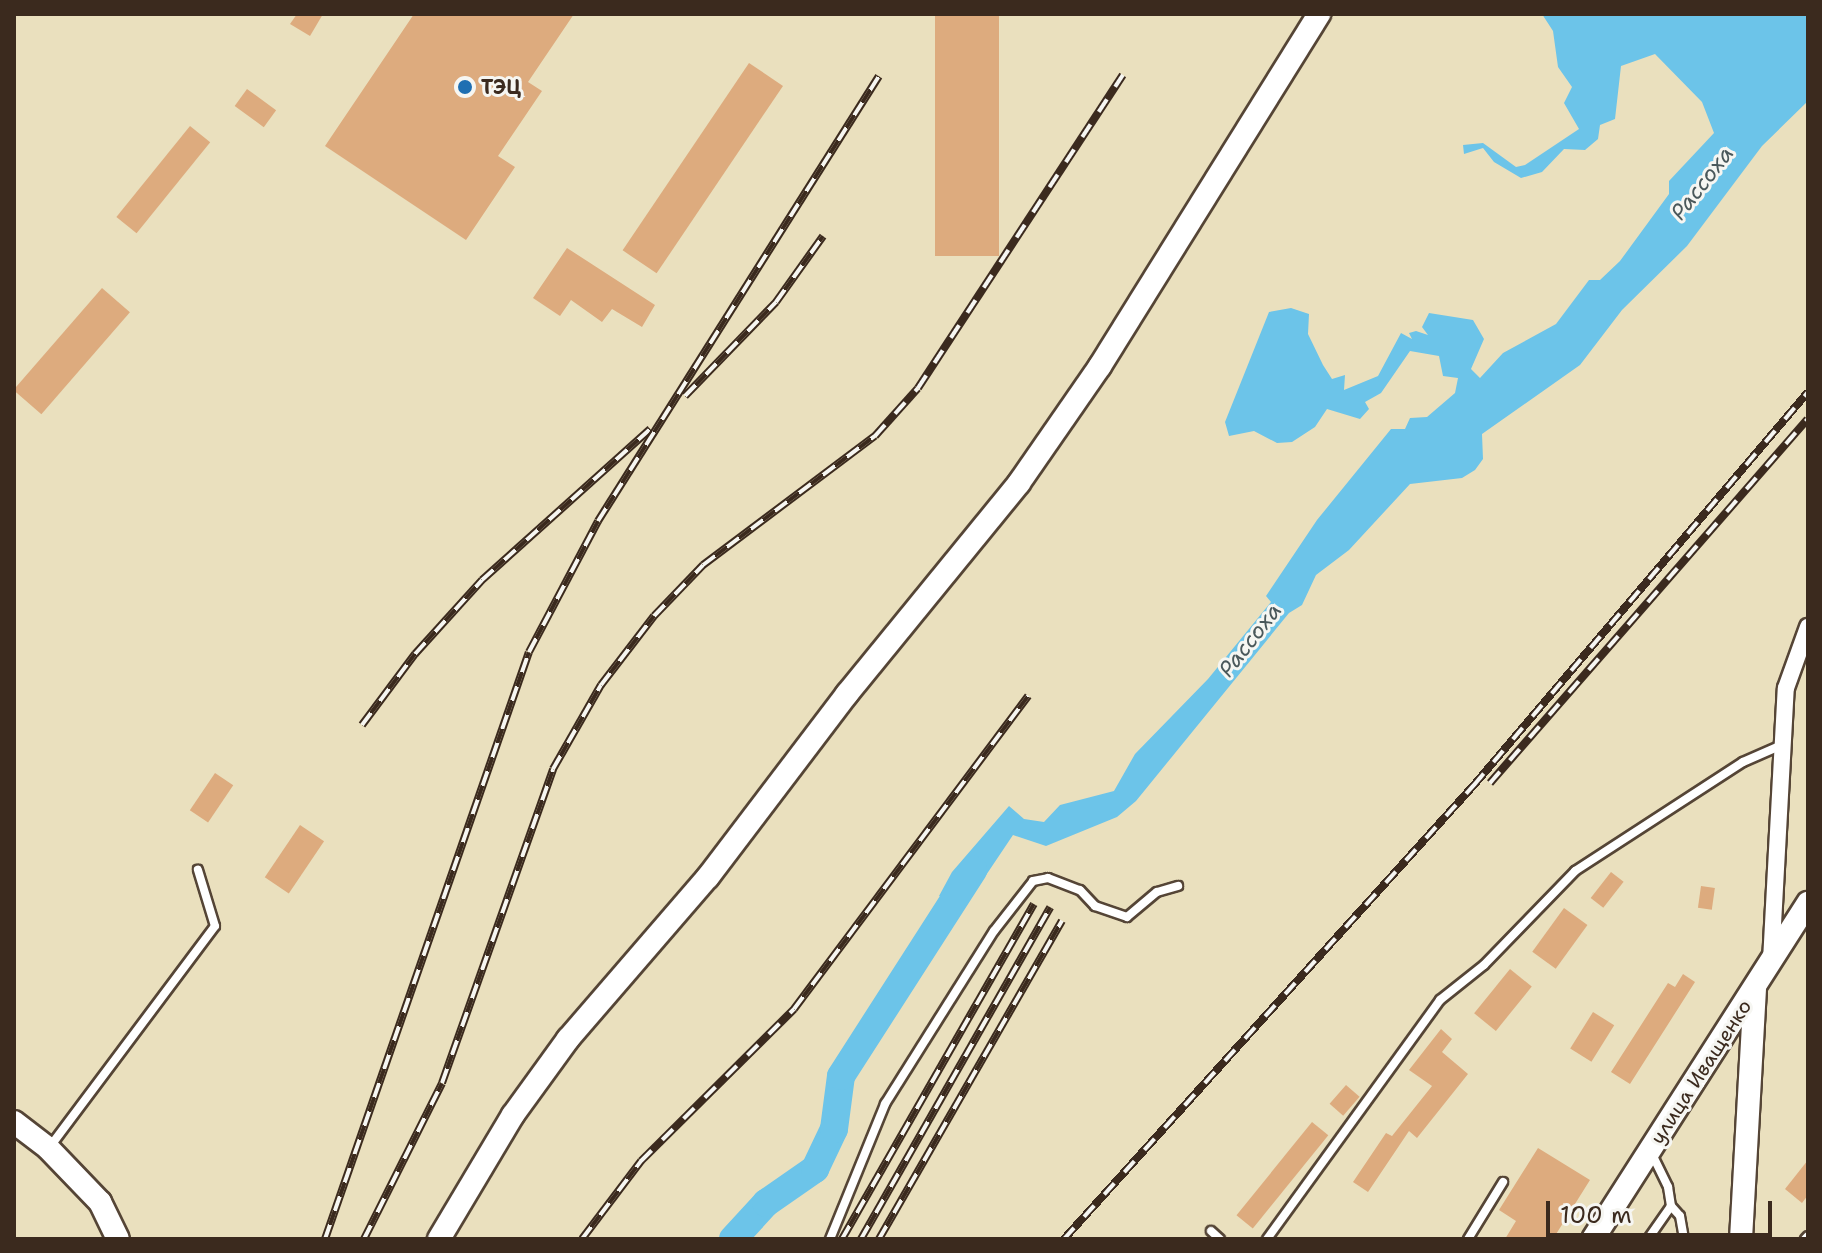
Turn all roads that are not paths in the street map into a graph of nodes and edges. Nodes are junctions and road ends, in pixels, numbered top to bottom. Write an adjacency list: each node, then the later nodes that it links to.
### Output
1 (1319, 14): 16 (street)
2 (1808, 627): 3 (street)
3 (1782, 745): 7 (street); 19 (lane)
4 (198, 870): 10 (lane)
5 (1178, 886): 17 (lane)
6 (1808, 903): 7 (street, улица Иващенко)
7 (1771, 964): 8 (street, улица Иващенко)
8 (1755, 988): 11 (street, улица Иващенко); 24 (street)
9 (14, 1122): 10 (street)
10 (48, 1148): 15 (street)
11 (1651, 1151): 13 (lane); 21 (street, улица Иващенко)
12 (1503, 1182): 20 (lane)
13 (1671, 1206): 22 (lane); 23 (lane)
14 (1211, 1231): 18 (lane)
15 (118, 1239)
16 (439, 1239)
17 (830, 1239)
18 (1220, 1239)
19 (1267, 1239)
20 (1468, 1239)
21 (1593, 1239)
22 (1648, 1239)
23 (1684, 1239)
24 (1741, 1239)

